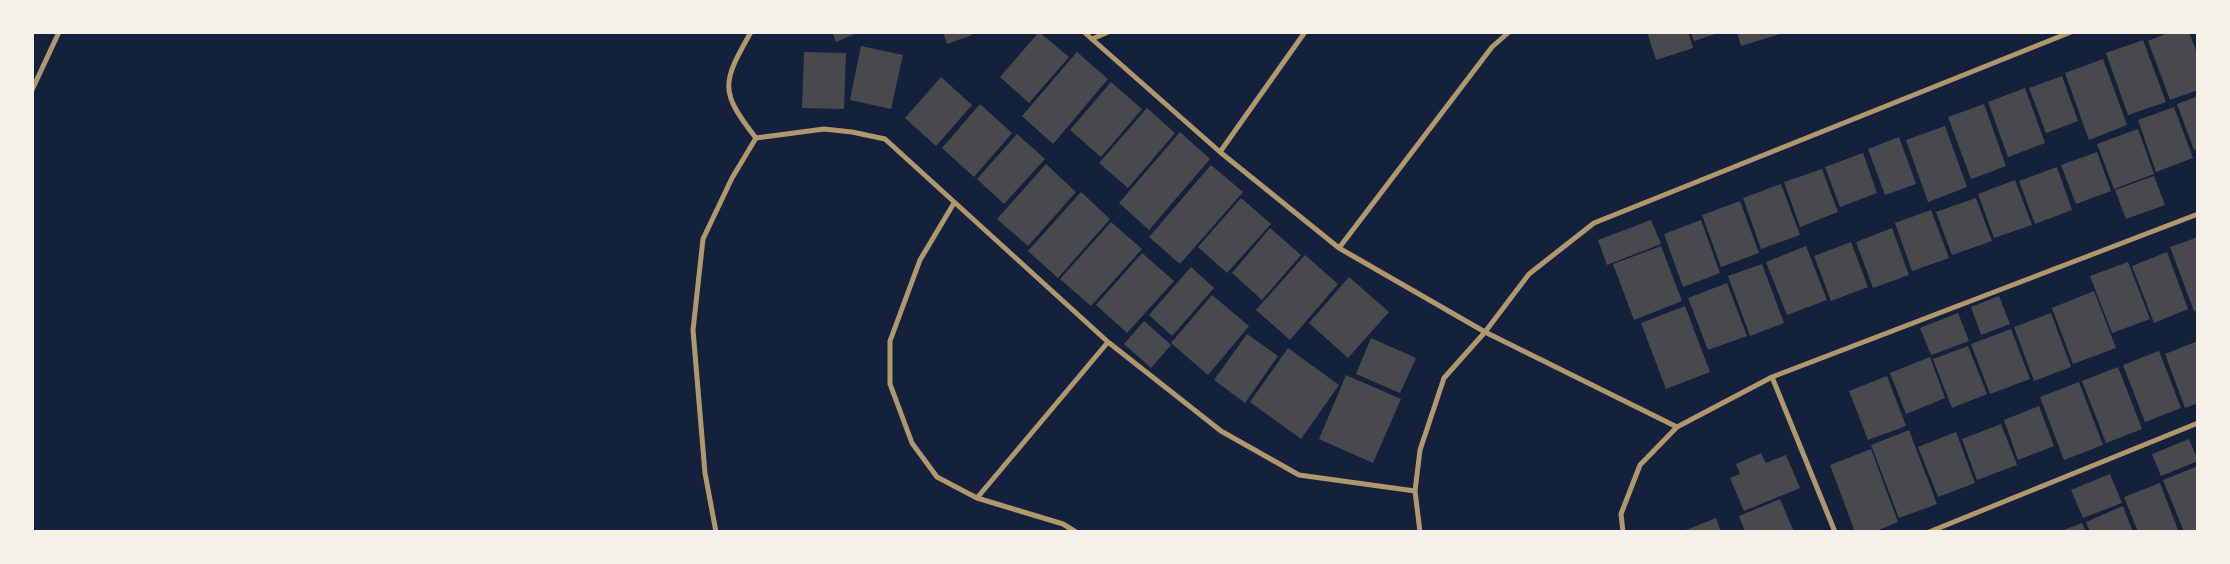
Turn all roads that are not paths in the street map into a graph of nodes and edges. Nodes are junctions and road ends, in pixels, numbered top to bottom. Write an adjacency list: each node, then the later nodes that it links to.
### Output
1 (59, 32): 9 (street)
2 (751, 32): 10 (street)
3 (1084, 32): 8 (street)
4 (1108, 32): 8 (street)
5 (1305, 32): 11 (street)
6 (1509, 32): 14 (street)
7 (2071, 32): 15 (street)
8 (1092, 39): 11 (street)
9 (32, 90)
10 (756, 138): 12 (street); 22 (street)
11 (1220, 152): 14 (street)
12 (954, 203): 16 (street); 21 (street)
13 (2198, 214): 17 (street)
14 (1339, 248): 15 (street)
15 (1485, 332): 19 (street); 20 (street)
16 (1108, 342): 20 (street); 21 (street)
17 (1772, 377): 19 (street); 26 (street)
18 (2198, 423): 27 (street)
19 (1677, 427): 25 (street)
20 (1414, 491): 24 (street)
21 (977, 498): 23 (street)
22 (716, 532)
23 (1076, 532)
24 (1420, 532)
25 (1623, 532)
26 (1835, 532)
27 (1929, 532)

